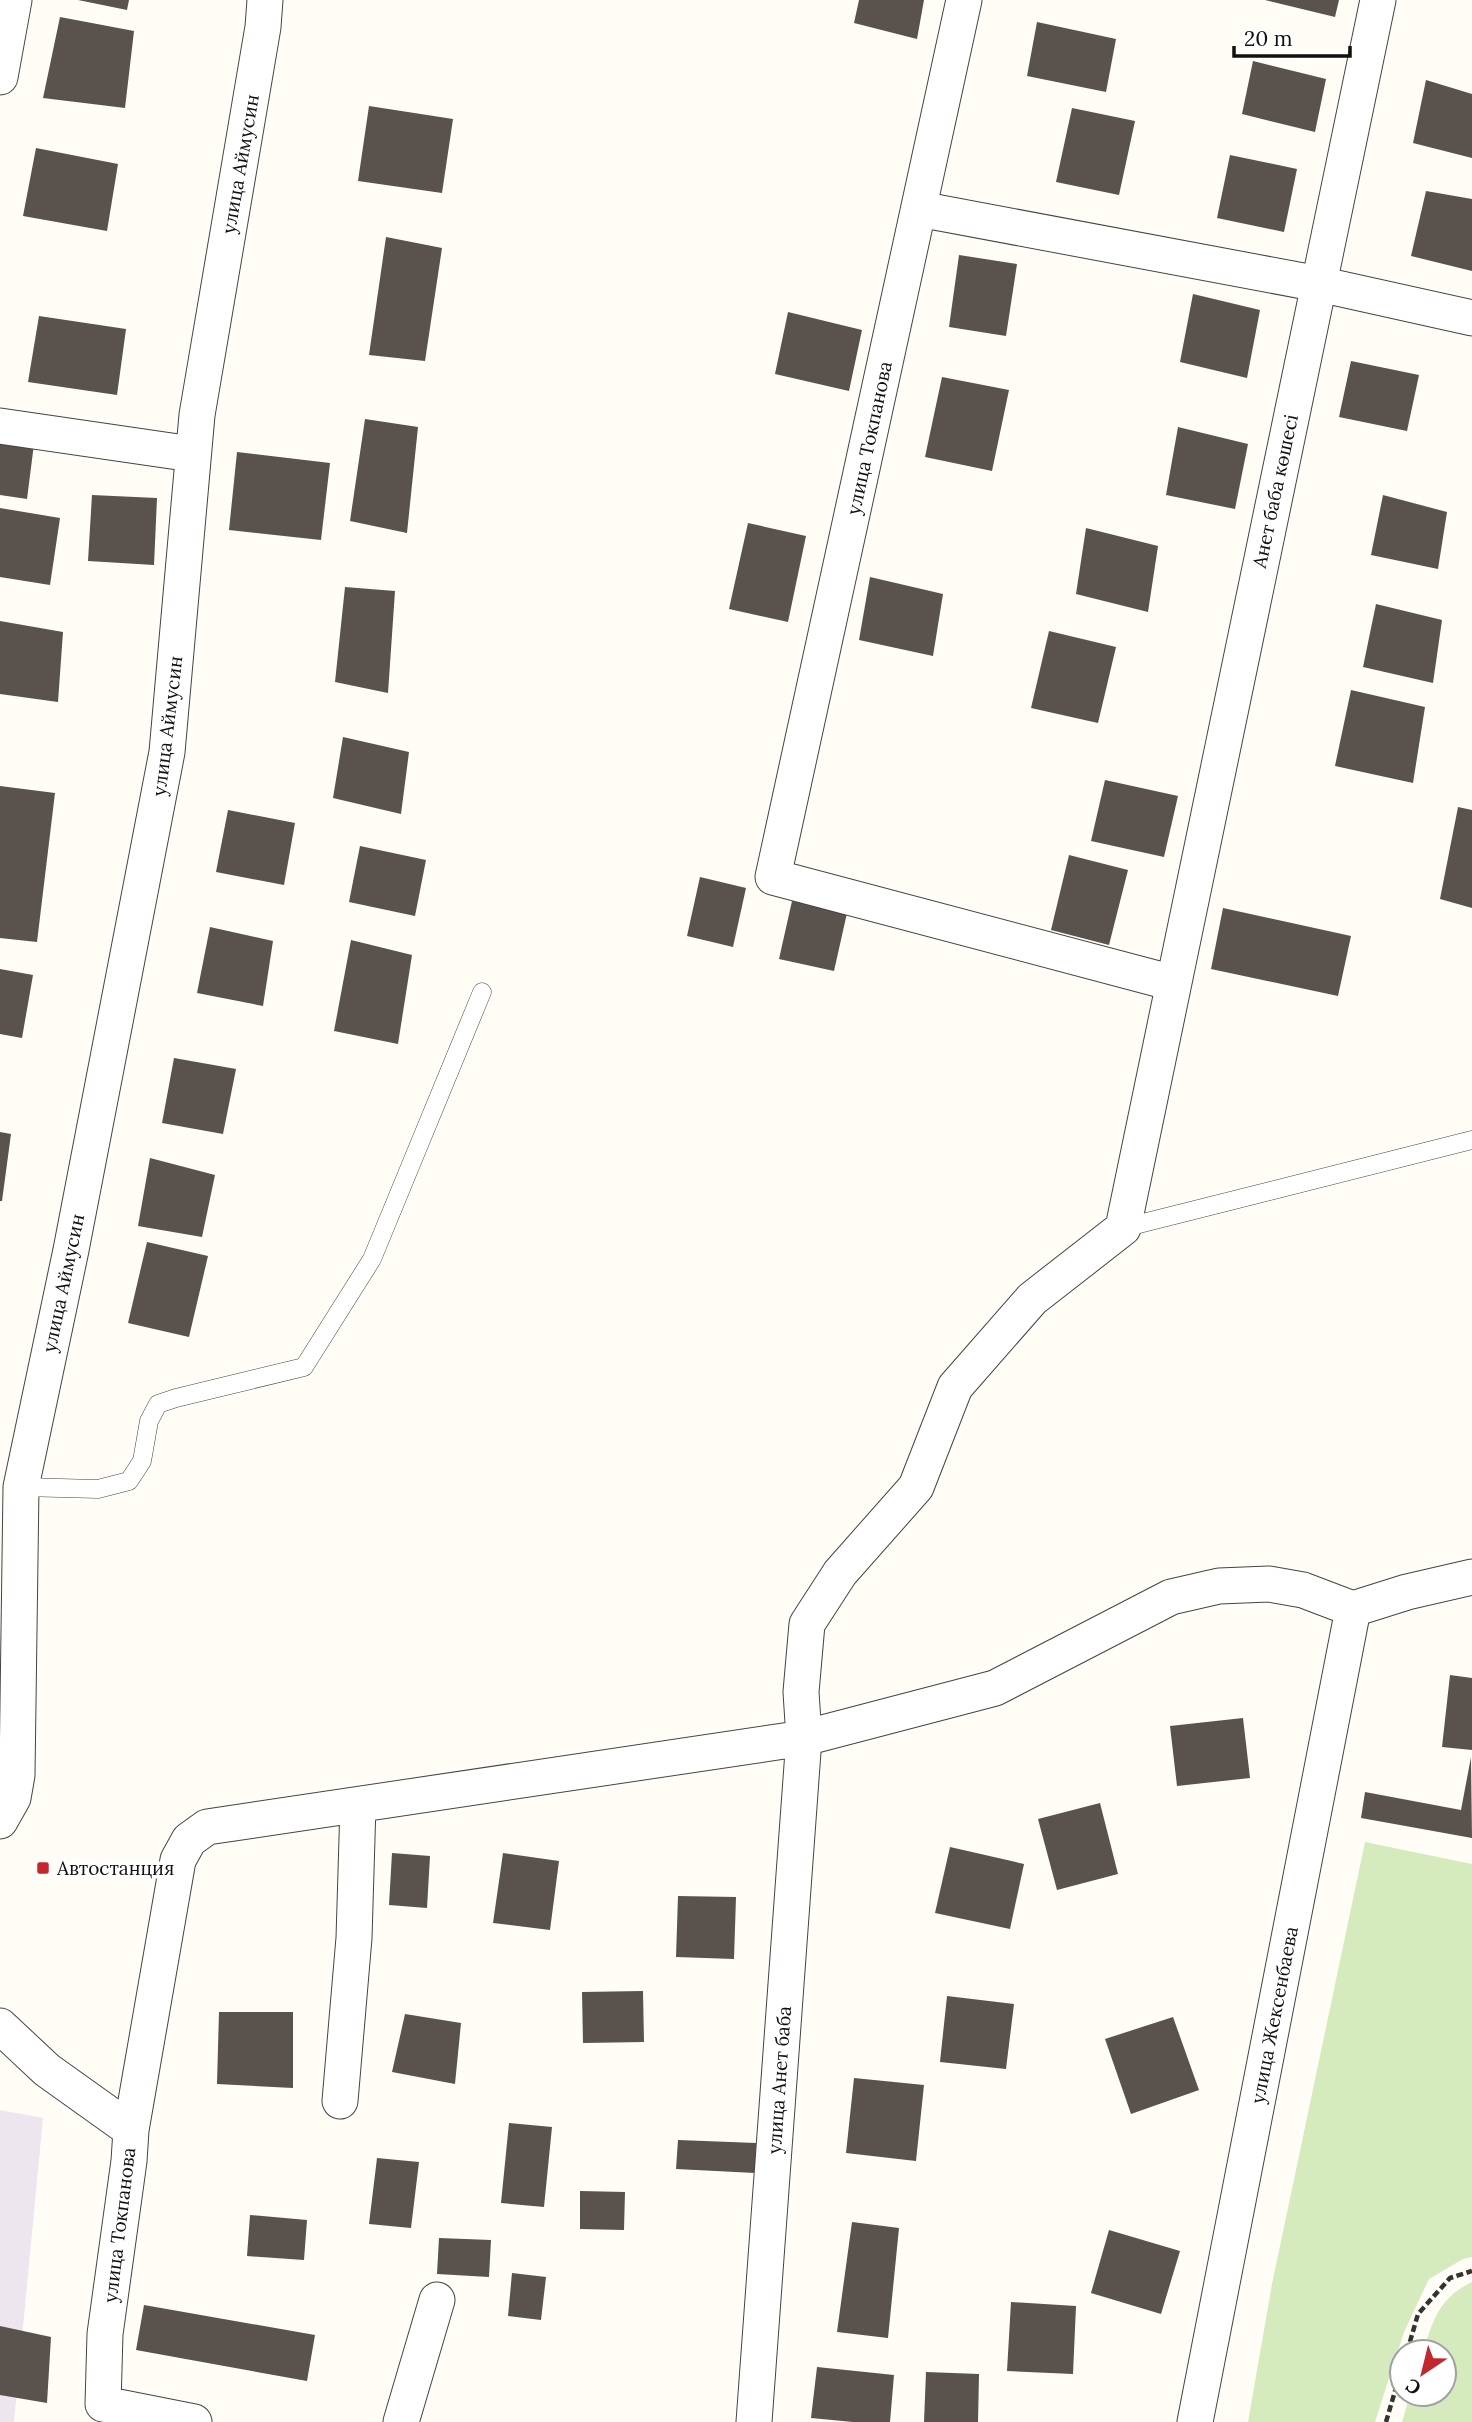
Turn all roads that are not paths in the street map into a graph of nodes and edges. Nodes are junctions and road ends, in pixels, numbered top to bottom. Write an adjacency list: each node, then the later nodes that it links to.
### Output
1 (14, 0): 5 (street)
2 (265, 0): 10 (street, улица Аймусин)
3 (964, 0): 6 (street, улица Токпанова)
4 (1378, 0): 7 (street, Анет баба көшесі)
5 (0, 76)
6 (919, 209): 7 (street); 11 (street, улица Токпанова)
7 (1319, 284): 8 (street); 11 (street, Анет баба көшесі)
8 (1472, 318)
9 (0, 426): 10 (street)
10 (192, 454): 15 (street, улица Аймусин)
11 (1173, 983): 14 (street, Анет баба көшесі)
12 (482, 992): 15 (lane)
13 (1472, 1140): 14 (lane)
14 (1123, 1228): 18 (street, улица Анет баба)
15 (20, 1487): 20 (street, улица Аймусин)
16 (1472, 1577): 17 (street)
17 (1353, 1609): 18 (street); 29 (street, улица Жексенбаева)
18 (804, 1738): 19 (street); 28 (street, улица Анет баба)
19 (358, 1805): 22 (street); 23 (street)
20 (0, 1821)
21 (0, 2026): 23 (street, улица Токпанова)
22 (340, 2101)
23 (131, 2130): 25 (street, улица Токпанова)
24 (437, 2300): 27 (street)
25 (114, 2412): 26 (street)
26 (194, 2422)
27 (401, 2422)
28 (754, 2422)
29 (1195, 2422)

